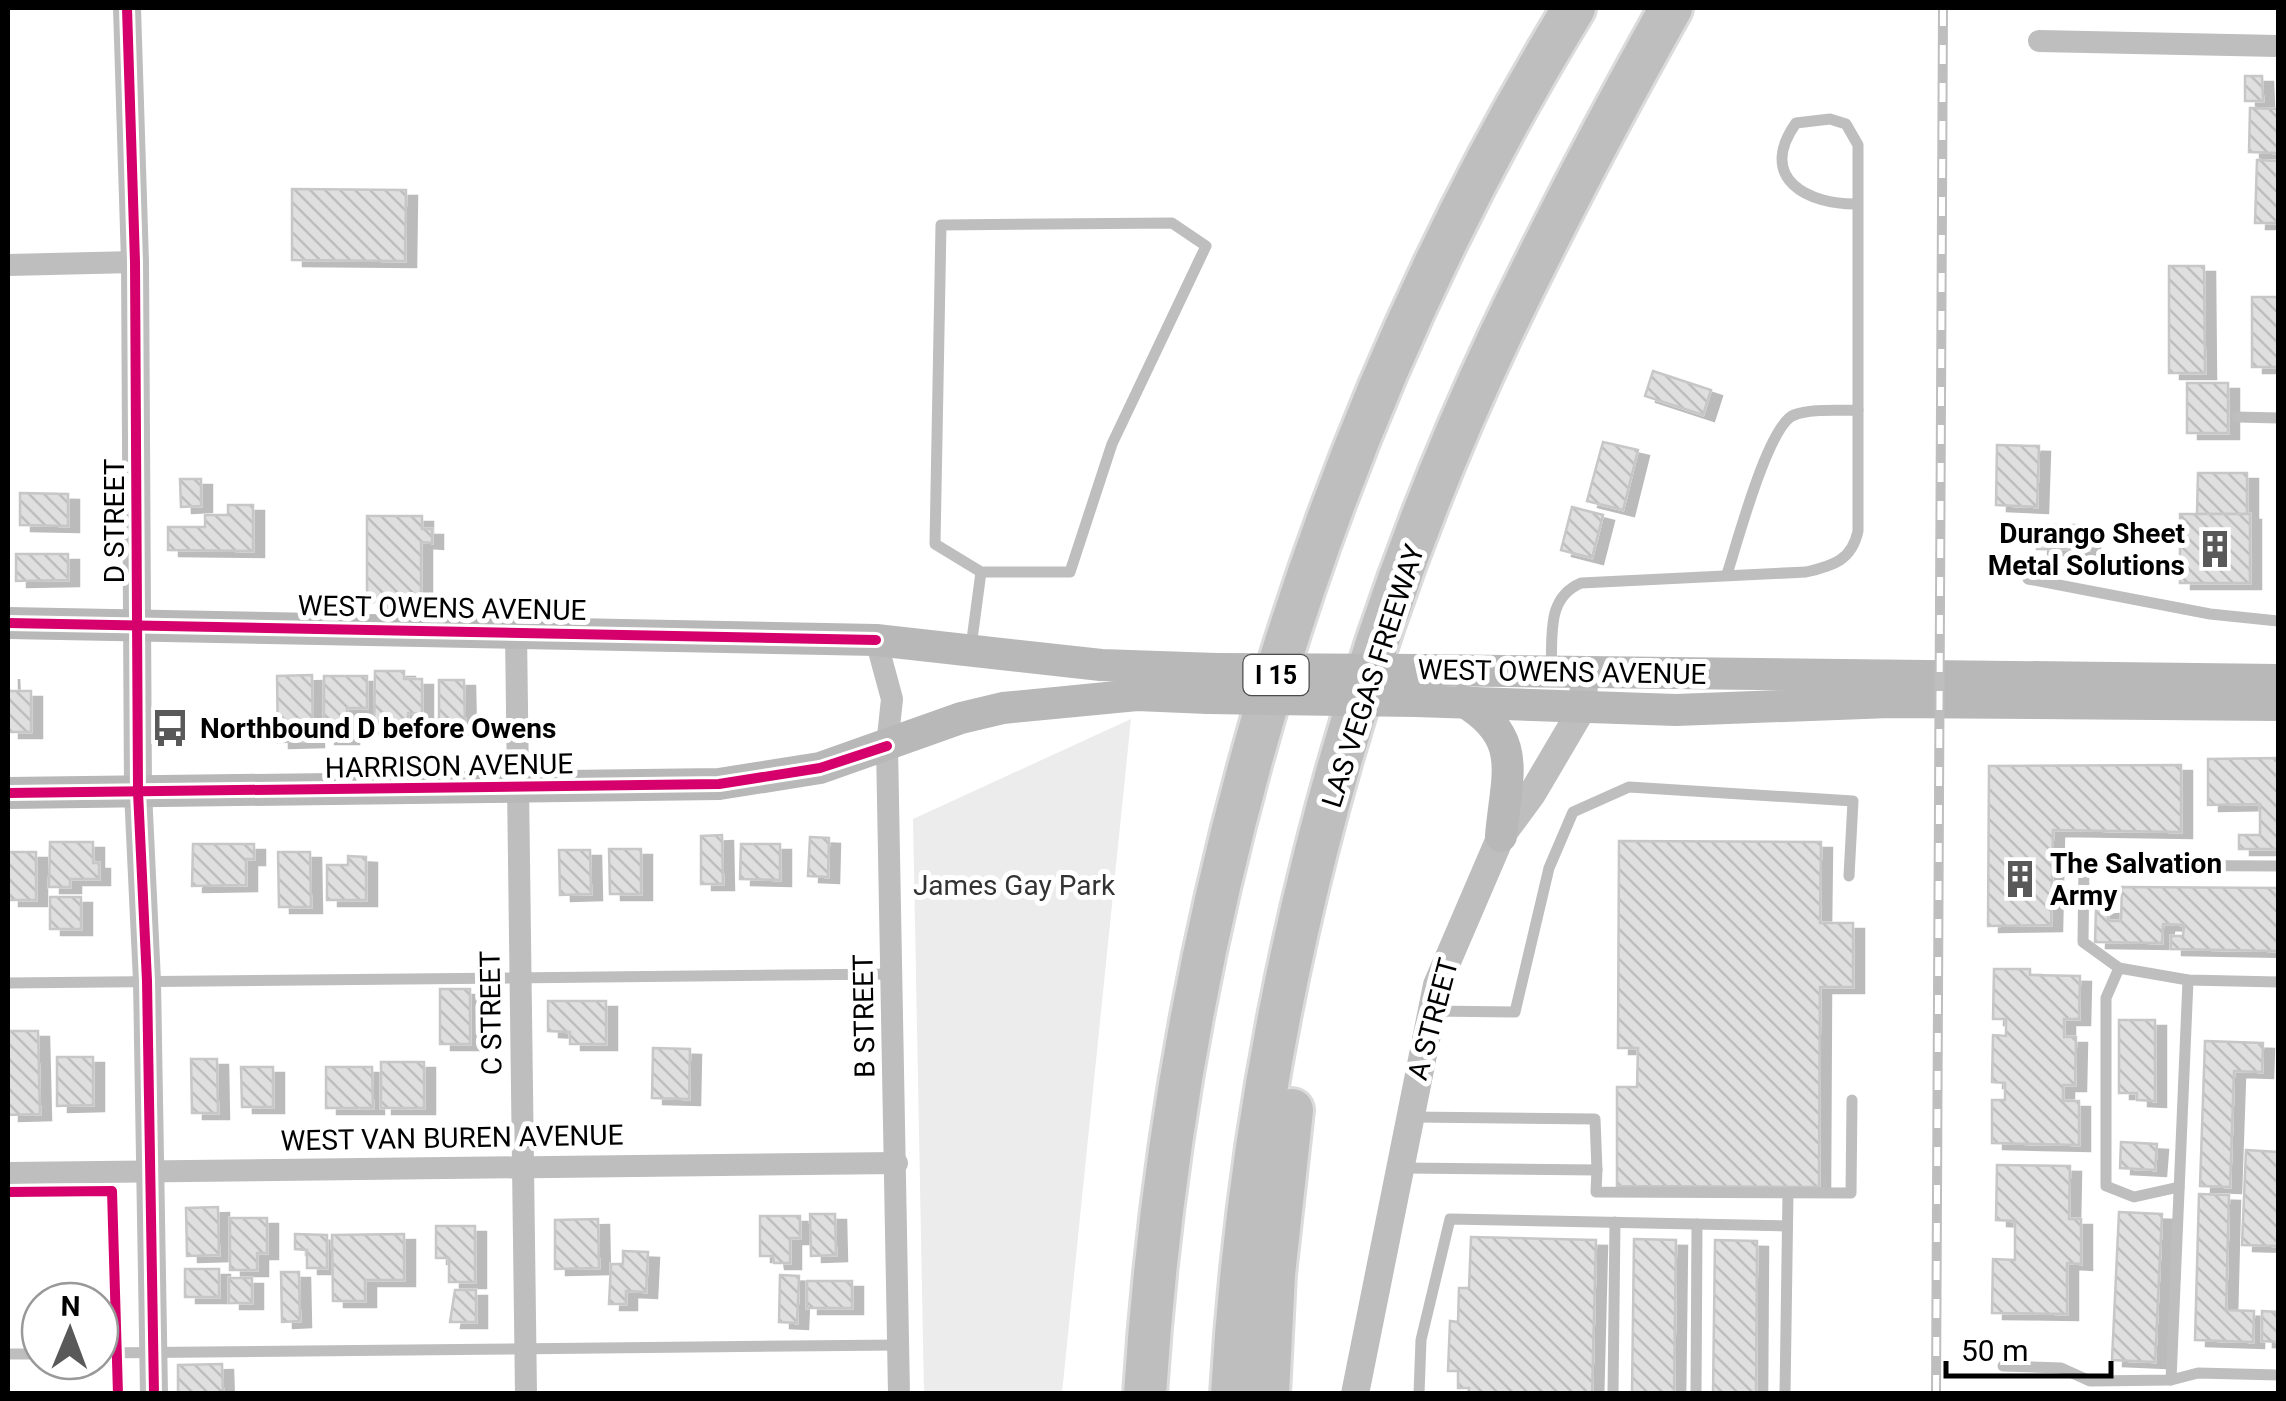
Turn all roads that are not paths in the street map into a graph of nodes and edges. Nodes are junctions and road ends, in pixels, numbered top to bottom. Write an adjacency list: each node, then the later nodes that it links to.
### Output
1 (127, 8): 7 (street, D STREET)
2 (1574, 8): 69 (highway, I 15)
3 (1671, 8): 30 (highway, LAS VEGAS FREEWAY)
4 (2039, 41): 5 (street)
5 (2278, 46)
6 (1858, 204): 6 (lane); 9 (lane)
7 (135, 262): 8 (street); 17 (street, D STREET)
8 (8, 265)
9 (1858, 410): 13 (lane); 13 (lane)
10 (2237, 417): 11 (lane)
11 (2278, 418)
12 (981, 572): 12 (lane); 20 (lane)
13 (1727, 574): 21 (lane)
14 (2028, 579): 15 (lane)
15 (2278, 622)
16 (8, 623): 17 (main road, WEST OWENS AVENUE)
17 (137, 624): 18 (main road, WEST OWENS AVENUE); 33 (street, D STREET)
18 (516, 632): 19 (main road, WEST OWENS AVENUE); 32 (street, C STREET)
19 (876, 640): 20 (main road, WEST OWENS AVENUE); 31 (street, B STREET)
20 (970, 651): 24 (main road, WEST OWENS AVENUE)
21 (1551, 672): 22 (main road, WEST OWENS AVENUE); 25 (main road, WEST OWENS AVENUE)
22 (1585, 673): 23 (main road, WEST OWENS AVENUE); 28 (street, A STREET)
23 (2278, 680)
24 (1212, 683): 25 (main road, WEST OWENS AVENUE, bridge); 29 (main road, WEST OWENS AVENUE)
25 (1421, 685): 26 (main road, WEST OWENS AVENUE)
26 (1463, 700): 28 (main road, WEST OWENS AVENUE); 35 (main road)
27 (2278, 705): 28 (main road, WEST OWENS AVENUE)
28 (1582, 709): 35 (street, A STREET)
29 (961, 718): 31 (main road, HARRISON AVENUE)
30 (1355, 722): 70 (highway, LAS VEGAS FREEWAY); 71 (highway)
31 (888, 746): 32 (main road, HARRISON AVENUE); 39 (street, B STREET)
32 (518, 788): 33 (main road, HARRISON AVENUE); 40 (street, C STREET)
33 (138, 792): 34 (main road, HARRISON AVENUE); 42 (street, D STREET)
34 (8, 794)
35 (1500, 836): 45 (street, A STREET)
36 (2278, 866): 38 (lane)
37 (1849, 876): 45 (lane)
38 (2119, 968): 41 (lane); 54 (lane)
39 (894, 974): 40 (lane); 48 (street, B STREET)
40 (520, 978): 42 (lane); 49 (street, C STREET)
41 (2188, 980): 44 (lane); 54 (lane)
42 (147, 981): 43 (lane); 53 (street, D STREET)
43 (8, 982)
44 (2278, 982)
45 (1431, 1010): 47 (street, A STREET)
46 (1852, 1100): 55 (lane)
47 (1409, 1117): 50 (street, A STREET); 51 (lane)
48 (896, 1163): 49 (street, WEST VAN BUREN AVENUE); 59 (street, B STREET)
49 (523, 1168): 53 (street, WEST VAN BUREN AVENUE); 60 (street, C STREET)
50 (1398, 1168): 51 (lane); 72 (street, A STREET)
51 (1597, 1170): 55 (lane)
52 (8, 1172): 53 (street, WEST VAN BUREN AVENUE)
53 (151, 1172): 62 (street, D STREET)
54 (2179, 1187): 65 (lane)
55 (1788, 1193): 58 (lane)
56 (1615, 1222): 57 (lane); 73 (lane); 74 (lane)
57 (1697, 1224): 58 (lane); 75 (lane)
58 (1788, 1226): 76 (lane)
59 (899, 1345): 60 (lane); 68 (street, B STREET)
60 (525, 1349): 62 (lane); 67 (street, C STREET)
61 (120, 1353): 62 (lane)
62 (153, 1353): 66 (street, D STREET)
63 (2003, 1366): 65 (lane)
64 (2278, 1375): 65 (lane)
65 (2171, 1380)
66 (154, 1394)
67 (526, 1394)
68 (899, 1394)
69 (1144, 1394)
70 (1232, 1394)
71 (1268, 1394)
72 (1354, 1394)
73 (1419, 1394)
74 (1613, 1394)
75 (1696, 1394)
76 (1785, 1394)

